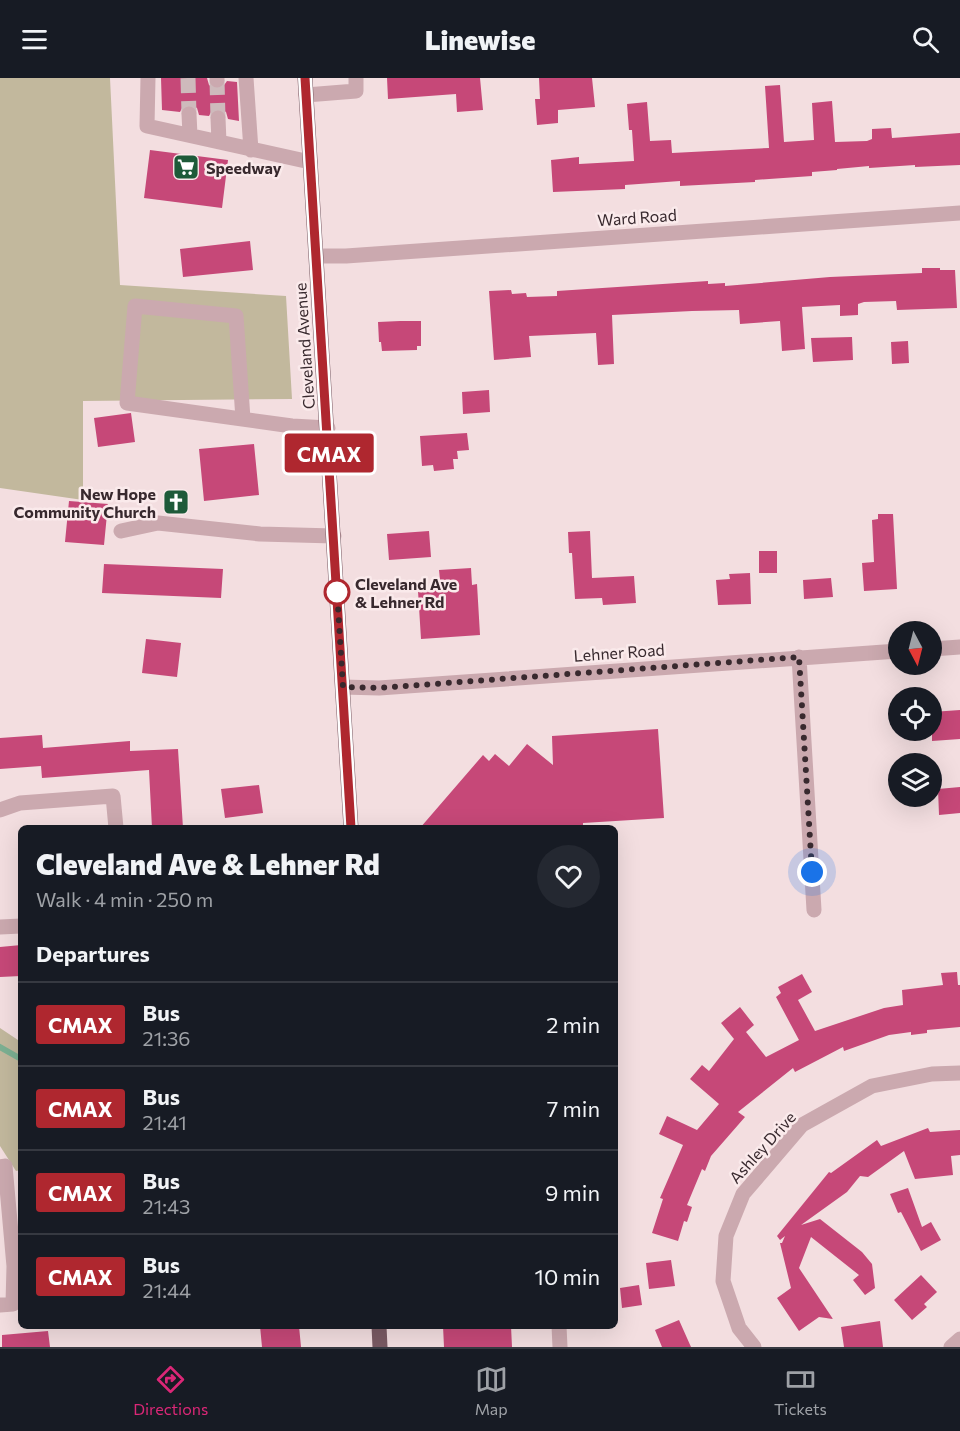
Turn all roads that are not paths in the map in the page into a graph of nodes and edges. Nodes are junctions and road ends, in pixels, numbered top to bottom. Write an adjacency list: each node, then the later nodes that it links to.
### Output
1 (148, 78): 8 (street)
2 (246, 78): 10 (street)
3 (305, 78): 5 (main road, Cleveland Avenue)
4 (356, 78): 5 (street)
5 (306, 95): 11 (main road, Cleveland Avenue)
6 (189, 114): 8 (street)
7 (219, 118): 9 (street)
8 (190, 135): 9 (street)
9 (219, 142): 10 (street)
10 (251, 150): 11 (street)
11 (310, 162): 13 (main road, Cleveland Avenue)
12 (960, 213): 13 (street, Ward Road)
13 (317, 256): 15 (main road, Cleveland Avenue)
14 (243, 419): 14 (street); 15 (street)
15 (328, 428): 17 (main road, Cleveland Avenue)
16 (121, 531): 17 (street)
17 (334, 536): 22 (main road, Cleveland Avenue)
18 (960, 647): 19 (street)
19 (942, 648)
20 (888, 652): 21 (street, Lehner Road)
21 (799, 657): 22 (street, Lehner Road); 26 (street)
22 (343, 687): 25 (main road, Cleveland Avenue)
23 (0, 810): 24 (street)
24 (116, 825)
25 (351, 825)
26 (814, 909)
27 (18, 926): 28 (street)
28 (0, 927)
29 (960, 1073): 38 (street, Ashley Drive)
30 (0, 1167): 31 (street)
31 (18, 1266): 32 (street)
32 (0, 1305)
33 (379, 1329): 36 (main road)
34 (559, 1329): 37 (street)
35 (960, 1339): 39 (street)
36 (380, 1347)
37 (560, 1347)
38 (754, 1347)
39 (951, 1347)

